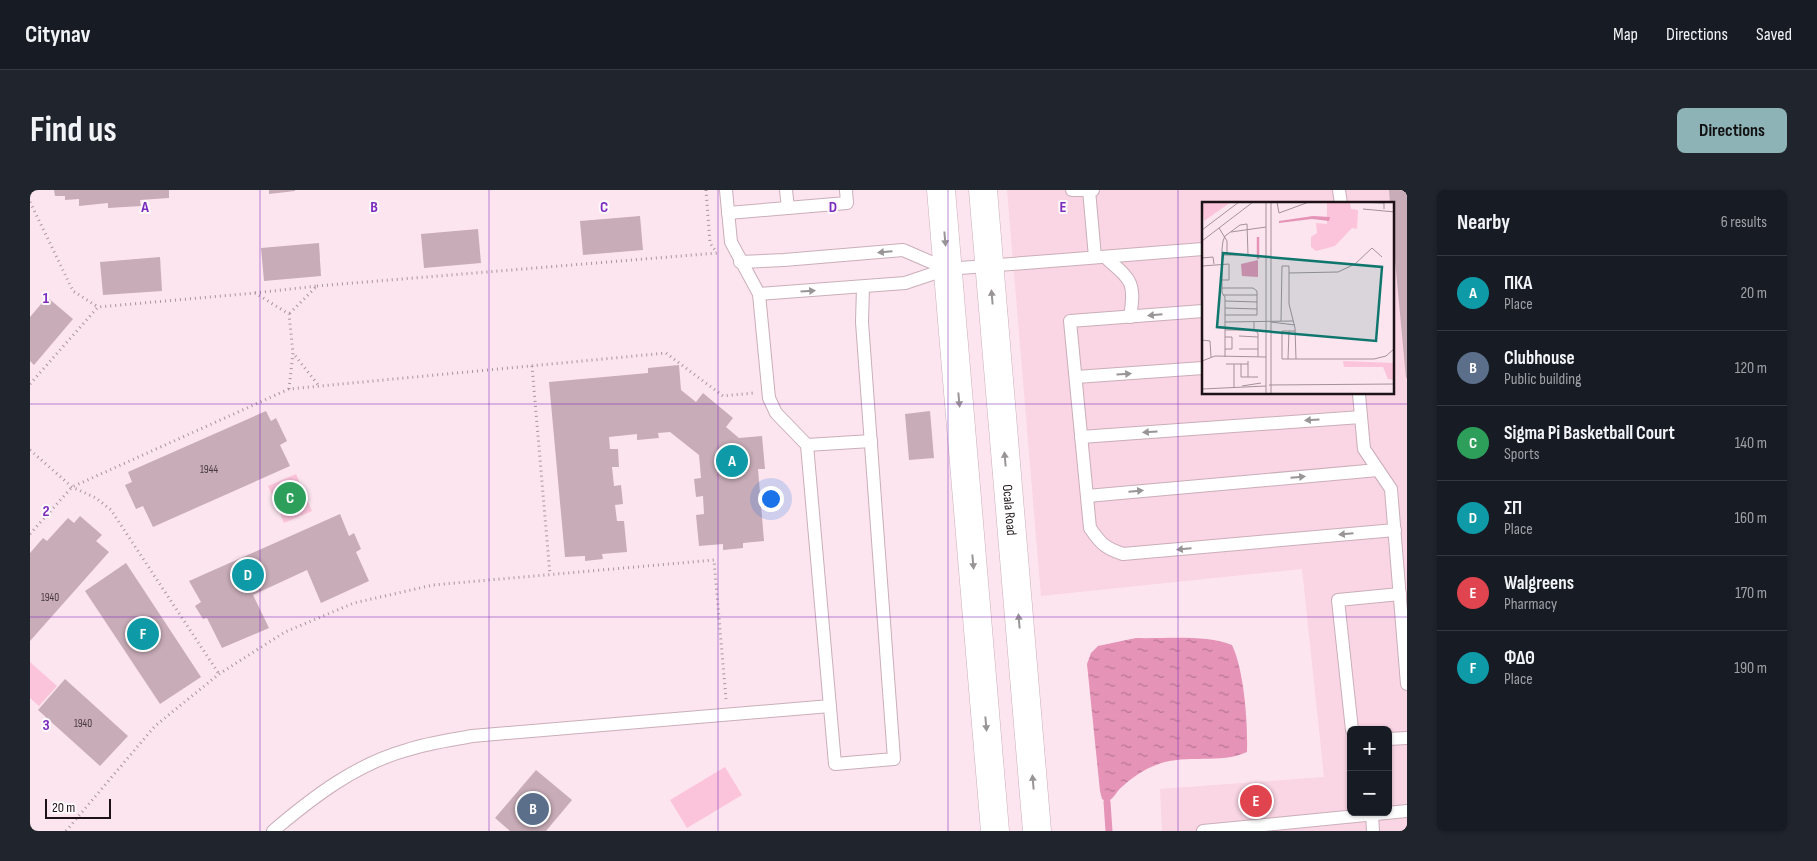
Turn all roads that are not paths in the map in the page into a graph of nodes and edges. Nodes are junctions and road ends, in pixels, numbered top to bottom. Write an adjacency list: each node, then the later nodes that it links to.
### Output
1 (726, 190): 9 (lane)
2 (786, 190): 8 (lane)
3 (846, 190): 8 (lane)
4 (941, 190): 14 (main road, one-way to 14)
5 (982, 190): 13 (main road, Ocala Road)
6 (1072, 190): 7 (lane)
7 (1091, 190): 11 (lane)
8 (788, 208): 9 (lane)
9 (728, 213): 12 (lane)
10 (1202, 249): 11 (lane)
11 (1100, 257): 13 (lane); 18 (lane)
12 (740, 262): 14 (lane, one-way to 12); 16 (lane)
13 (989, 266): 14 (lane); 41 (main road, Ocala Road, one-way to 13)
14 (947, 269): 15 (lane); 40 (main road, one-way to 40)
15 (863, 287): 16 (lane, one-way to 15); 24 (lane)
16 (759, 294): 25 (lane)
17 (1202, 311): 18 (lane, one-way to 18)
18 (1130, 317): 20 (lane)
19 (1202, 368): 20 (lane, one-way to 19)
20 (1076, 377): 23 (lane)
21 (1359, 395): 22 (lane)
22 (1361, 417): 23 (lane, one-way to 23); 26 (lane)
23 (1081, 437): 27 (lane)
24 (871, 441): 25 (lane); 31 (lane)
25 (807, 445): 31 (lane)
26 (1378, 470): 27 (lane, one-way to 26); 28 (lane)
27 (1087, 496): 28 (lane, one-way to 27)
28 (1395, 530): 29 (lane)
29 (1400, 594): 30 (lane); 32 (lane)
30 (1407, 684)
31 (830, 706): 39 (lane)
32 (1352, 726)
33 (1407, 738): 34 (lane)
34 (1392, 739)
35 (1407, 811): 36 (lane)
36 (1392, 812)
37 (1352, 816): 42 (lane)
38 (1372, 816): 43 (lane)
39 (272, 831)
40 (995, 831)
41 (1037, 831)
42 (1203, 831)
43 (1373, 831)

